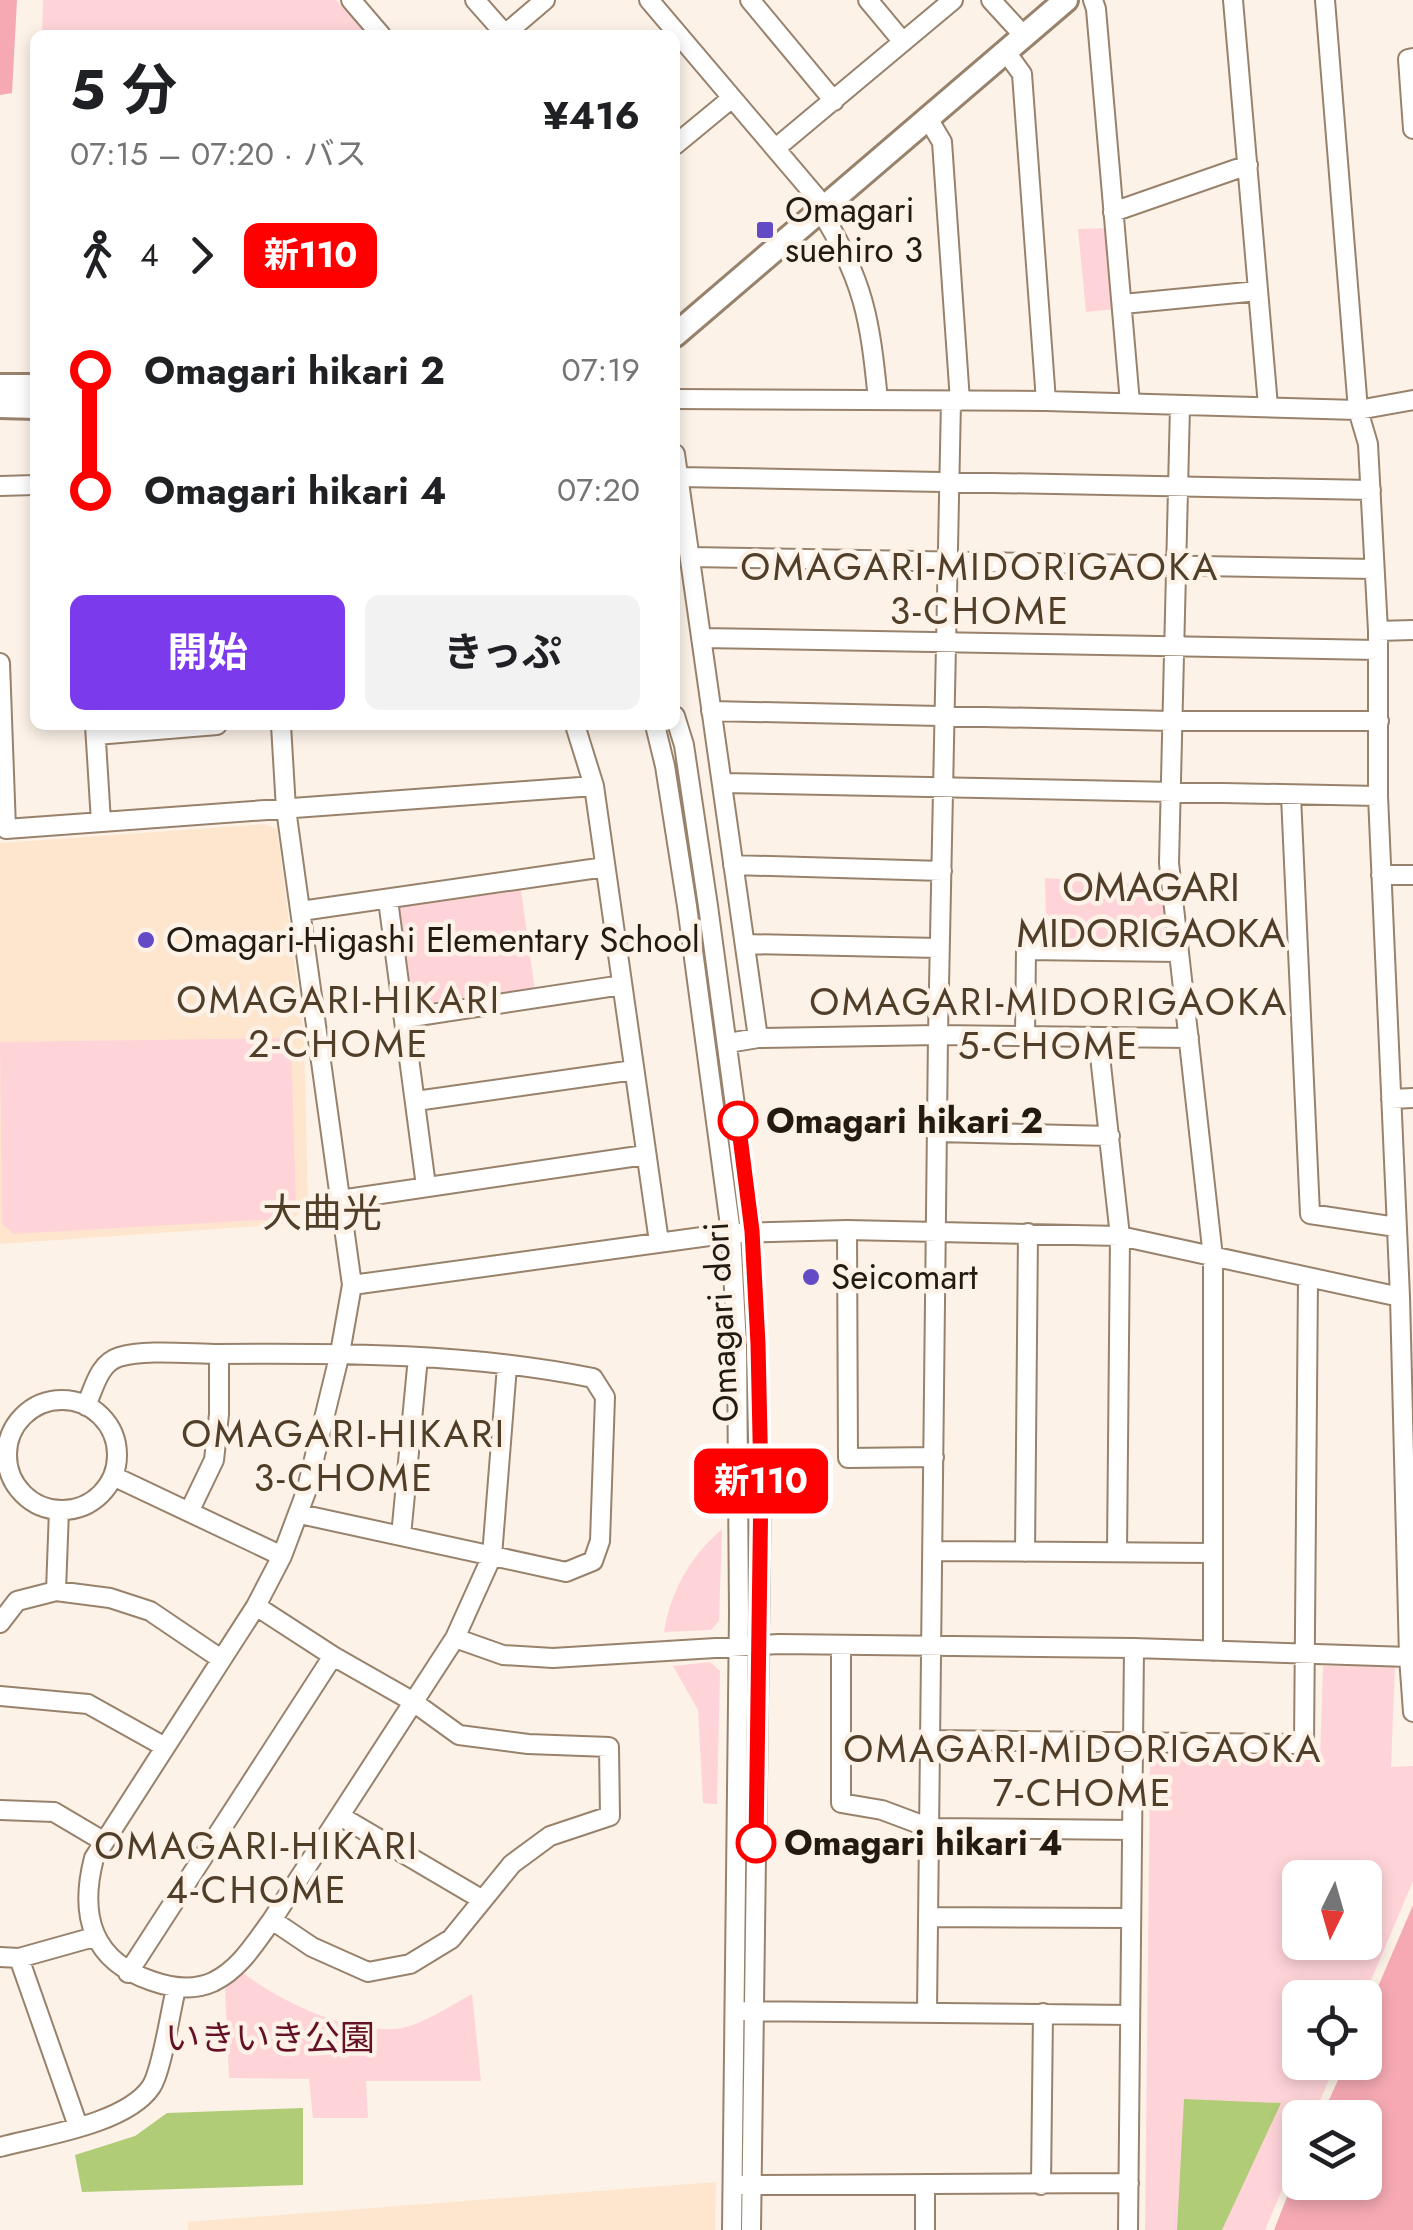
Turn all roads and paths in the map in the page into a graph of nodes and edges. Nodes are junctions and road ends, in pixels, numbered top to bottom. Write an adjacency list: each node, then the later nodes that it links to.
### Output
1 (351, 0): 14 (street)
2 (475, 0): 15 (street)
3 (545, 0): 16 (street)
4 (649, 0): 13 (street)
5 (750, 0): 23 (street)
6 (868, 0): 18 (street)
7 (953, 0): 18 (street)
8 (991, 0): 17 (street)
9 (1066, 0): 17 (main road)
10 (1093, 0): 30 (street)
11 (1233, 0): 28 (street)
12 (1325, 0): 46 (street)
13 (662, 29)
14 (377, 30)
15 (501, 30)
16 (511, 30)
17 (1024, 36): 20 (main road)
18 (904, 42): 23 (street)
19 (680, 47): 22 (street)
20 (1006, 52): 24 (main road); 40 (street)
21 (1413, 58): 25 (street)
22 (732, 98): 26 (street); 27 (street)
23 (834, 100): 27 (street)
24 (927, 117): 29 (main road); 39 (street)
25 (1413, 129)
26 (680, 141)
27 (776, 148): 29 (street)
28 (1248, 165): 30 (street); 31 (street)
29 (822, 208): 33 (main road); 37 (street)
30 (1113, 212): 32 (street)
31 (1258, 291): 32 (street); 44 (street)
32 (1123, 304): 41 (street)
33 (680, 331)
34 (0, 386): 35 (main road)
35 (30, 386)
36 (680, 399): 37 (street)
37 (878, 400): 39 (street)
38 (1413, 400): 46 (street)
39 (955, 401): 40 (street); 48 (street)
40 (1046, 401): 41 (street)
41 (1130, 403): 43 (street)
42 (0, 406): 45 (main road)
43 (1180, 406): 44 (street); 51 (street)
44 (1268, 406): 46 (street)
45 (30, 407)
46 (1358, 410): 53 (street)
47 (680, 477): 48 (street)
48 (950, 483): 51 (street); 55 (street)
49 (30, 485): 50 (street)
50 (0, 486)
51 (1177, 487): 53 (street); 56 (street)
52 (680, 490): 54 (street)
53 (1371, 490): 57 (street)
54 (690, 557): 55 (street); 59 (street)
55 (948, 562): 56 (street); 61 (street)
56 (1175, 566): 57 (street); 62 (street)
57 (1374, 569): 60 (street)
58 (1413, 630): 60 (street)
59 (701, 638): 61 (street); 64 (street)
60 (1378, 641): 62 (street); 67 (street)
61 (946, 643): 62 (street); 65 (street)
62 (1174, 648): 66 (street)
63 (0, 663): 80 (street)
64 (711, 711): 65 (street); 73 (street)
65 (944, 715): 66 (street); 75 (street)
66 (1172, 721): 67 (street); 76 (street)
67 (1379, 721): 78 (street)
68 (96, 730): 80 (street)
69 (281, 730): 79 (street)
70 (577, 730): 74 (street)
71 (656, 730): 111 (street, Omagari dori)
72 (679, 730): 98 (street, Omagari dori)
73 (723, 784): 75 (street); 81 (street)
74 (594, 786): 79 (street); 82 (street)
75 (944, 788): 76 (street); 83 (street)
76 (1170, 794): 77 (street); 90 (street)
77 (1291, 796): 78 (street); 108 (street)
78 (1378, 796): 85 (street)
79 (286, 809): 80 (street); 87 (street)
80 (101, 822)
81 (733, 866): 83 (street); 88 (street)
82 (605, 867): 86 (street); 91 (street)
83 (942, 871): 89 (street)
84 (1413, 875): 85 (street)
85 (1382, 876): 100 (street)
86 (388, 900): 87 (street); 92 (street)
87 (301, 911): 107 (street)
88 (745, 944): 89 (street); 95 (street)
89 (939, 948): 93 (street)
90 (1179, 952): 94 (street); 97 (street)
91 (622, 986): 92 (street); 99 (street)
92 (404, 1018): 102 (street)
93 (938, 1034): 94 (street); 95 (street); 103 (street)
94 (1024, 1036): 96 (street)
95 (758, 1038): 98 (street)
96 (1098, 1038): 97 (street); 104 (street)
97 (1189, 1038): 116 (street)
98 (728, 1043): 110 (street, Omagari dori)
99 (634, 1070): 102 (street); 105 (street)
100 (1391, 1098): 101 (street); 108 (street)
101 (1413, 1098)
102 (416, 1101): 106 (street)
103 (937, 1132): 104 (street); 112 (street)
104 (1110, 1136): 114 (street)
105 (645, 1155): 106 (street); 115 (street)
106 (426, 1186): 107 (street)
107 (340, 1200): 118 (street)
108 (1396, 1227): 119 (street)
109 (847, 1230): 110 (street); 112 (street); 125 (street)
110 (752, 1231): 111 (street); 142 (street, Omagari dori)
111 (731, 1232): 115 (street); 142 (street, Omagari dori)
112 (935, 1233): 113 (street); 125 (street)
113 (1028, 1233): 114 (street); 133 (street)
114 (1120, 1236): 116 (street); 134 (street)
115 (658, 1242): 118 (street)
116 (1212, 1257): 117 (street); 135 (street)
117 (1308, 1278): 119 (street); 147 (street)
118 (352, 1285): 120 (street)
119 (1400, 1297): 127 (street)
120 (340, 1352): 121 (street); 122 (street); 130 (street)
121 (220, 1354): 124 (street); 129 (street)
122 (418, 1356): 123 (street); 131 (street)
123 (506, 1366): 137 (street); 137 (street)
124 (86, 1406): 126 (street); 128 (street)
125 (934, 1457): 132 (street)
126 (112, 1476): 128 (street); 129 (street)
127 (1410, 1479): 149 (street)
128 (59, 1510): 138 (street)
129 (188, 1512): 136 (street)
130 (300, 1514): 131 (street); 136 (street)
131 (401, 1536): 137 (street)
132 (933, 1551): 133 (street); 144 (street)
133 (1025, 1552): 134 (street)
134 (1117, 1552): 135 (street)
135 (1211, 1553): 146 (street)
136 (282, 1556): 139 (street)
137 (492, 1556): 141 (street)
138 (56, 1591): 140 (street); 150 (street)
139 (256, 1606): 148 (street); 150 (street)
140 (0, 1623)
141 (456, 1638): 142 (street); 152 (street)
142 (748, 1645): 143 (street); 171 (street, Omagari dori); 172 (street, Omagari dori)
143 (841, 1645): 144 (street); 159 (street)
144 (931, 1646): 145 (street); 154 (street)
145 (1134, 1648): 146 (street); 155 (street)
146 (1213, 1651): 147 (street)
147 (1307, 1654): 149 (street); 155 (street)
148 (333, 1656): 152 (street); 169 (street)
149 (1408, 1657): 153 (street)
150 (221, 1658): 156 (street)
151 (0, 1696): 156 (street)
152 (412, 1701): 158 (street); 162 (street)
153 (1413, 1712)
154 (931, 1740): 155 (street); 159 (street)
155 (1135, 1741): 160 (street)
156 (165, 1747): 161 (street)
157 (0, 1810): 161 (street)
158 (340, 1816): 162 (street); 165 (street)
159 (930, 1828): 160 (street); 163 (street)
160 (1132, 1830): 164 (street)
161 (102, 1841): 166 (street)
162 (481, 1899): 165 (street)
163 (929, 1917): 164 (street); 173 (street)
164 (1130, 1918): 175 (street)
165 (272, 1920): 170 (street)
166 (94, 1937): 168 (street); 169 (street)
167 (0, 1957): 168 (street)
168 (20, 1958): 176 (street)
169 (128, 1974): 170 (street)
170 (176, 1989): 176 (street)
171 (734, 2010): 172 (street); 180 (street, Omagari dori)
172 (754, 2011): 173 (street); 180 (street, Omagari dori)
173 (927, 2011): 174 (street)
174 (1043, 2013): 175 (street); 181 (street)
175 (1130, 2015): 179 (street)
176 (78, 2126): 177 (street)
177 (0, 2147)
178 (925, 2184): 180 (street); 181 (street); 184 (street)
179 (1129, 2184): 181 (street); 185 (street)
180 (742, 2185): 182 (street, Omagari dori); 183 (street, Omagari dori)
181 (1041, 2185)
182 (732, 2230)
183 (751, 2230)
184 (925, 2230)
185 (1128, 2230)

